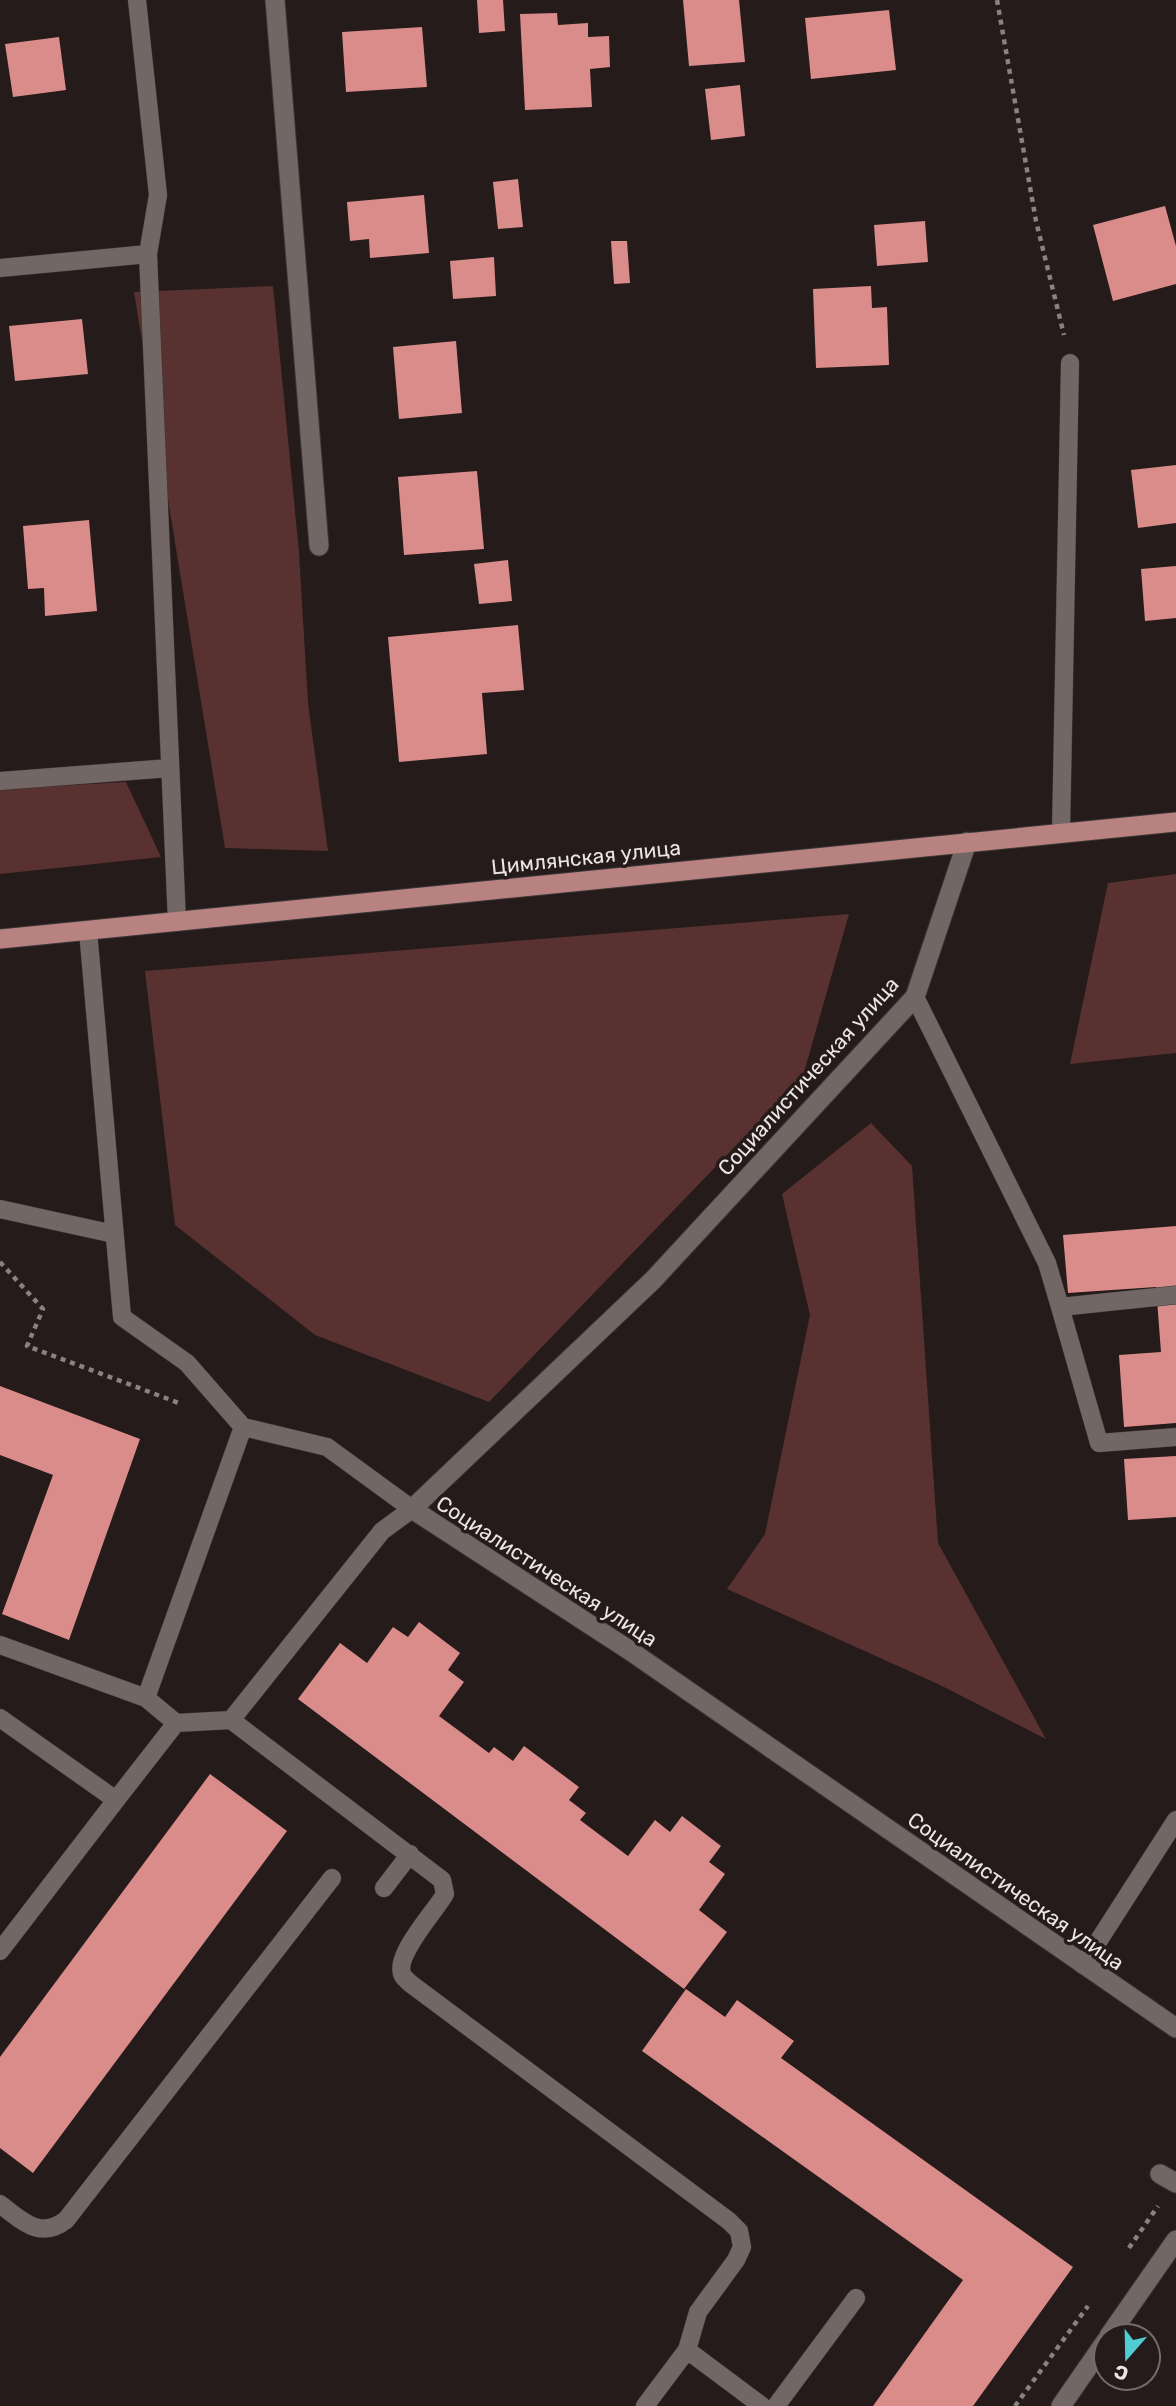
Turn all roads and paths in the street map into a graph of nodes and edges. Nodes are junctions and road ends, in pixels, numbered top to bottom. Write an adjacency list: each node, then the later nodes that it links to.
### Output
1 (137, 0): 4 (lane)
2 (275, 0): 7 (street)
3 (997, 0): 6 (path)
4 (148, 254): 5 (lane); 8 (lane)
5 (0, 268)
6 (1070, 363): 11 (lane)
7 (318, 545)
8 (170, 768): 9 (lane); 13 (lane)
9 (0, 781)
10 (1176, 822): 11 (main road, Цимлянская улица)
11 (1061, 832): 12 (main road, Цимлянская улица)
12 (967, 842): 13 (main road, Цимлянская улица); 16 (street, Социалистическая улица)
13 (177, 922): 14 (main road, Цимлянская улица)
14 (88, 931): 15 (main road, Цимлянская улица); 18 (lane)
15 (0, 939)
16 (915, 997): 21 (lane); 25 (street, Социалистическая улица)
17 (0, 1209): 18 (lane)
18 (114, 1234): 23 (lane)
19 (0, 1262): 22 (path)
20 (1176, 1295): 21 (lane)
21 (1060, 1307): 24 (lane)
22 (180, 1403)
23 (243, 1427): 25 (lane); 27 (lane)
24 (1176, 1437)
25 (412, 1510): 29 (lane); 37 (street, Социалистическая улица)
26 (0, 1645): 27 (lane)
27 (146, 1698): 30 (lane)
28 (0, 1718): 31 (lane)
29 (231, 1720): 30 (lane); 33 (lane)
30 (176, 1723): 31 (lane)
31 (116, 1800): 36 (lane)
32 (1176, 1820): 37 (lane)
33 (410, 1854): 35 (lane); 46 (lane)
34 (332, 1878): 40 (lane)
35 (384, 1888)
36 (0, 1951)
37 (1083, 1965): 38 (street, Социалистическая улица)
38 (1176, 2028)
39 (1170, 2180): 42 (path)
40 (0, 2204)
41 (1176, 2239): 45 (street)
42 (1127, 2250)
43 (1096, 2295): 51 (path)
44 (856, 2298): 50 (lane)
45 (1119, 2322)
46 (687, 2350): 48 (lane); 49 (lane)
47 (1092, 2361): 52 (street)
48 (645, 2406)
49 (762, 2406)
50 (776, 2406)
51 (1015, 2406)
52 (1061, 2406)

